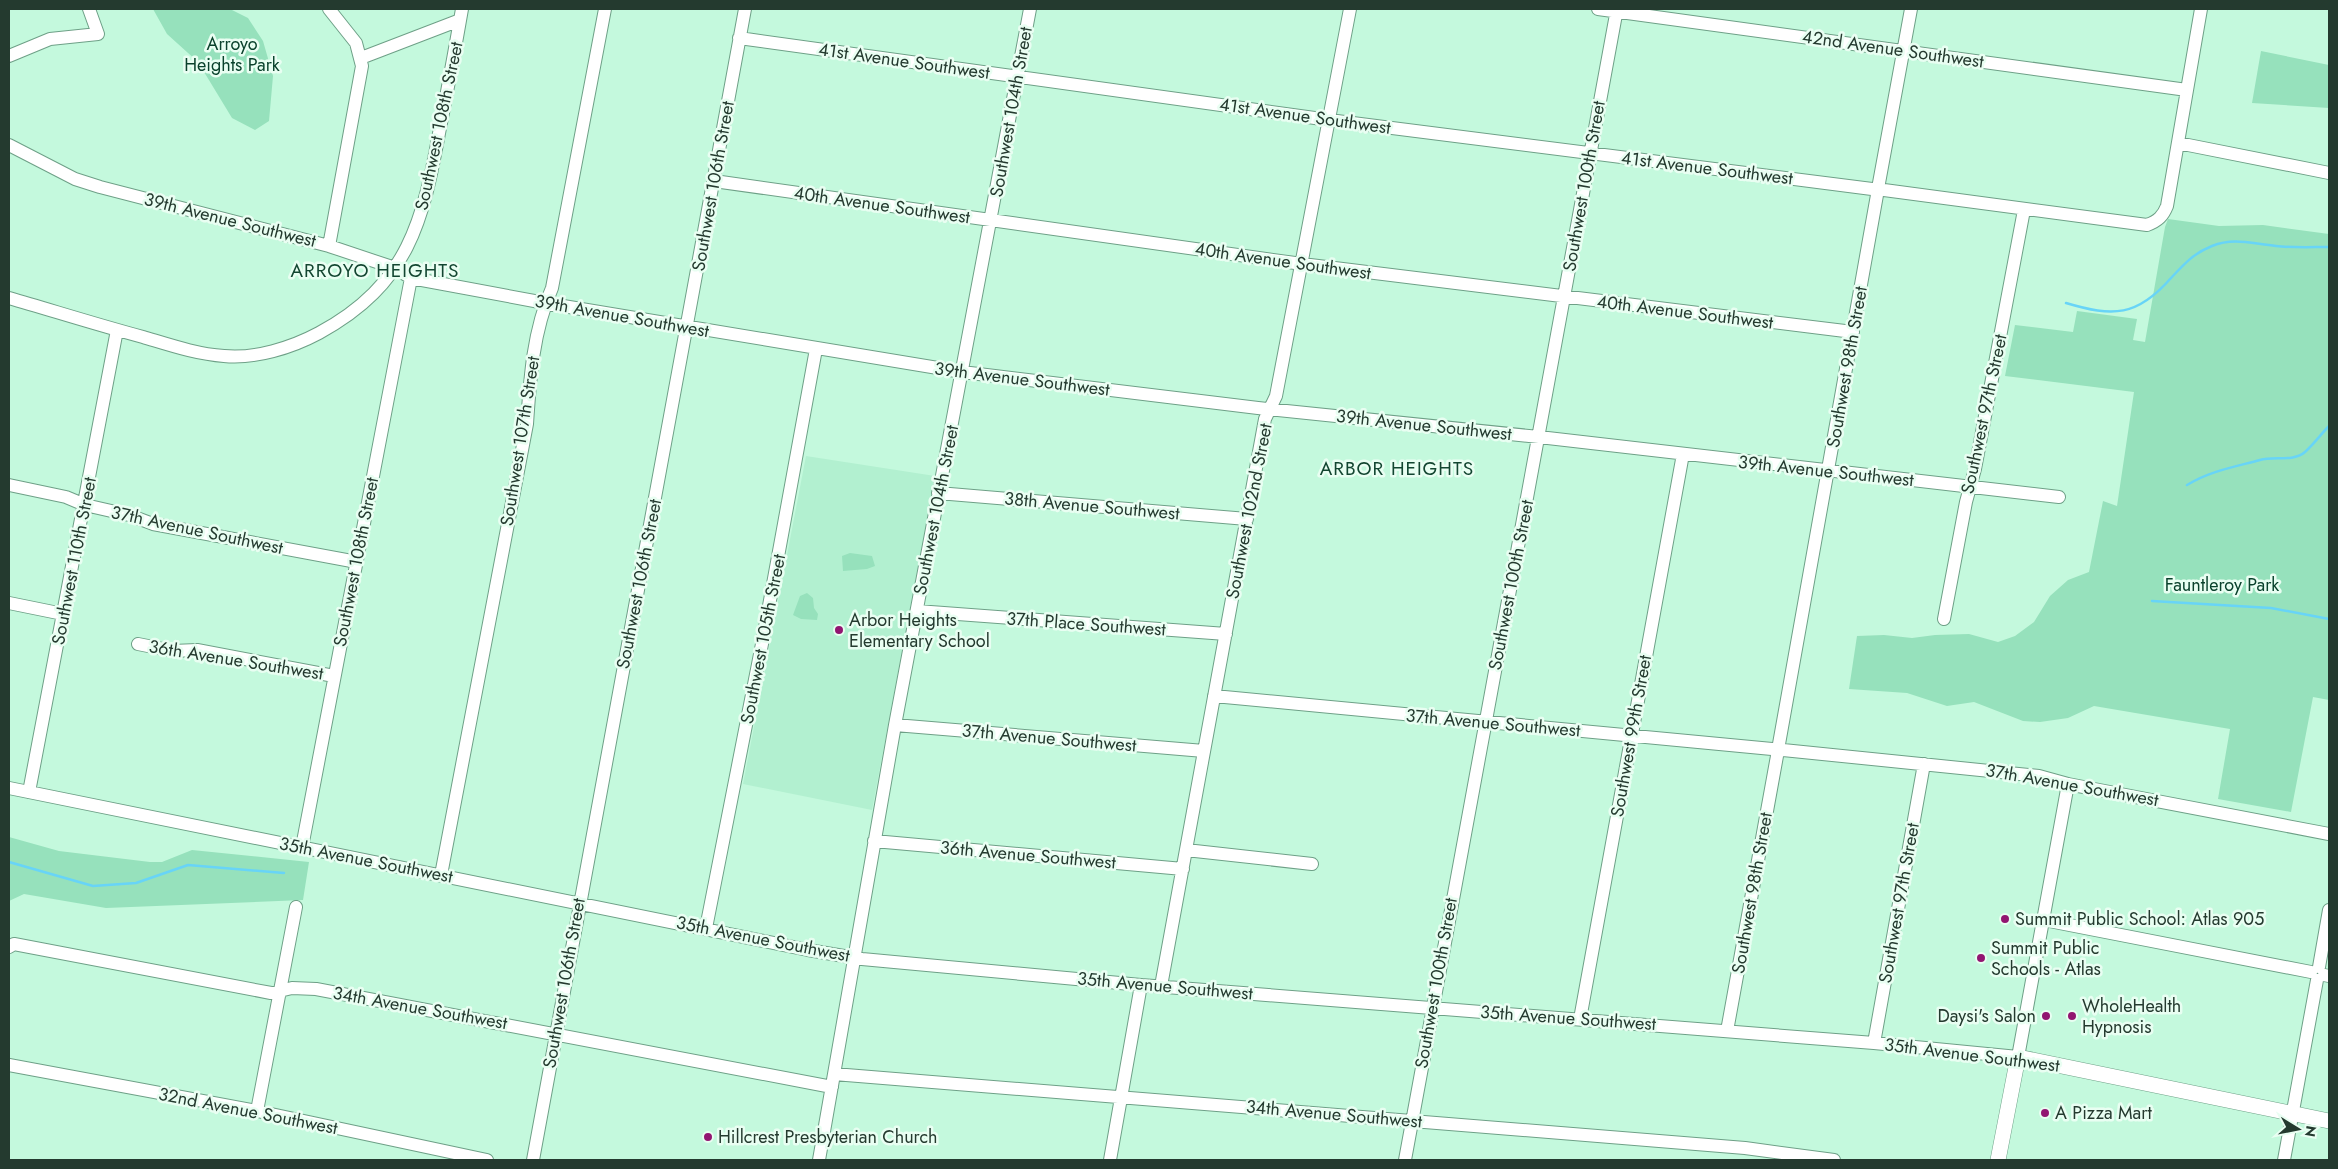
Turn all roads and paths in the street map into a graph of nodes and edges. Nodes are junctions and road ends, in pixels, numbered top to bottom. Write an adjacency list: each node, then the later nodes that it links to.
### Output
1 (89, 9): 14 (street)
2 (329, 9): 15 (street)
3 (605, 9): 33 (street, Southwest 107th Street)
4 (745, 9): 12 (street, Southwest 106th Street)
5 (1030, 9): 16 (street, Southwest 104th Street)
6 (1350, 9): 18 (street, Southwest 102nd Street)
7 (1598, 9): 10 (street, 42nd Avenue Southwest)
8 (1911, 9): 13 (street, Southwest 98th Street)
9 (2201, 9): 17 (street)
10 (1616, 10): 13 (street, 42nd Avenue Southwest); 21 (street, Southwest 100th Street)
11 (461, 14): 15 (street); 29 (street, Southwest 108th Street)
12 (740, 38): 16 (street, 41st Avenue Southwest); 23 (street, Southwest 106th Street)
13 (1903, 50): 17 (street, 42nd Avenue Southwest); 24 (street, Southwest 98th Street)
14 (9, 56)
15 (361, 58): 27 (street)
16 (1017, 76): 18 (street, 41st Avenue Southwest); 26 (street, Southwest 104th Street)
17 (2187, 90): 19 (street)
18 (1329, 120): 21 (street, 41st Avenue Southwest); 28 (street, Southwest 102nd Street)
19 (2178, 143): 22 (street); 25 (street, 41st Avenue Southwest)
20 (9, 145): 27 (street, 39th Avenue Southwest)
21 (1590, 154): 24 (street, 41st Avenue Southwest); 31 (street, Southwest 100th Street)
22 (2329, 173)
23 (714, 181): 26 (street, 40th Avenue Southwest); 34 (street, Southwest 106th Street)
24 (1878, 189): 25 (street, 41st Avenue Southwest); 36 (street, Southwest 98th Street)
25 (2024, 210): 44 (street, Southwest 97th Street)
26 (991, 220): 28 (street, 40th Avenue Southwest); 38 (street, Southwest 104th Street)
27 (329, 246): 29 (street, 39th Avenue Southwest)
28 (1302, 264): 31 (street, 40th Avenue Southwest); 39 (street, Southwest 102nd Street)
29 (395, 268): 30 (street, 39th Avenue Southwest); 35 (street, Southwest 108th Street)
30 (412, 278): 33 (street, 39th Avenue Southwest); 49 (street, Southwest 108th Street)
31 (1564, 297): 36 (street, 40th Avenue Southwest); 40 (street, Southwest 100th Street)
32 (9, 298): 35 (street, Southwest 108th Street)
33 (545, 303): 34 (street, 39th Avenue Southwest); 73 (street, Southwest 107th Street)
34 (687, 327): 37 (street, 39th Avenue Southwest); 74 (street, Southwest 106th Street)
35 (117, 330): 47 (street, Southwest 110th Street)
36 (1853, 332): 42 (street, Southwest 98th Street)
37 (816, 349): 38 (street, 39th Avenue Southwest); 78 (street, Southwest 105th Street)
38 (962, 372): 39 (street, 39th Avenue Southwest); 45 (street, Southwest 104th Street)
39 (1271, 408): 40 (street, 39th Avenue Southwest); 48 (street, Southwest 102nd Street)
40 (1539, 438): 41 (street, 39th Avenue Southwest); 58 (street, Southwest 100th Street)
41 (1683, 454): 42 (street, 39th Avenue Southwest); 60 (street, Southwest 99th Street)
42 (1828, 472): 44 (street, 39th Avenue Southwest); 61 (street, Southwest 98th Street)
43 (9, 485): 47 (street, 37th Avenue Southwest)
44 (1970, 486): 46 (street, 39th Avenue Southwest); 53 (street, Southwest 97th Street)
45 (938, 493): 48 (street, 38th Avenue Southwest); 51 (street, Southwest 104th Street)
46 (2059, 498)
47 (85, 505): 49 (street, 37th Avenue Southwest); 52 (street, Southwest 110th Street)
48 (1247, 519): 54 (street, Southwest 102nd Street)
49 (357, 562): 56 (street, Southwest 108th Street)
50 (9, 603): 52 (street)
51 (917, 611): 54 (street, 37th Place Southwest); 59 (street, Southwest 104th Street)
52 (64, 614): 66 (street, Southwest 110th Street)
53 (1944, 619)
54 (1226, 634): 57 (street, Southwest 102nd Street)
55 (138, 644): 56 (street, 36th Avenue Southwest)
56 (334, 676): 69 (street, Southwest 108th Street)
57 (1214, 696): 58 (street, 37th Avenue Southwest); 62 (street, Southwest 102nd Street)
58 (1484, 723): 60 (street, 37th Avenue Southwest); 85 (street, Southwest 100th Street)
59 (895, 724): 62 (street, 37th Avenue Southwest); 68 (street, Southwest 104th Street)
60 (1632, 736): 61 (street, 37th Avenue Southwest); 86 (street, Southwest 99th Street)
61 (1778, 750): 63 (street, 37th Avenue Southwest); 87 (street, Southwest 98th Street)
62 (1204, 751): 70 (street, Southwest 102nd Street)
63 (1924, 764): 64 (street, 37th Avenue Southwest); 89 (street, Southwest 97th Street)
64 (2068, 784): 67 (street, 37th Avenue Southwest); 77 (street)
65 (9, 788): 66 (street, 35th Avenue Southwest)
66 (29, 792): 69 (street, 35th Avenue Southwest)
67 (2329, 834)
68 (874, 841): 72 (street, 36th Avenue Southwest); 80 (street, Southwest 104th Street)
69 (302, 847): 73 (street, 35th Avenue Southwest)
70 (1186, 850): 71 (street); 72 (street, Southwest 102nd Street)
71 (1312, 864)
72 (1183, 869): 83 (street, Southwest 102nd Street)
73 (441, 875): 74 (street, 35th Avenue Southwest)
74 (579, 903): 78 (street, 35th Avenue Southwest); 88 (street, Southwest 106th Street)
75 (296, 908): 84 (street)
76 (2329, 910): 81 (street)
77 (2044, 920): 81 (street); 90 (street)
78 (706, 928): 80 (street, 35th Avenue Southwest)
79 (9, 946): 84 (street, 34th Avenue Southwest)
80 (854, 958): 82 (street, 35th Avenue Southwest); 92 (street, Southwest 104th Street)
81 (2320, 974): 96 (street)
82 (1142, 985): 83 (street, 35th Avenue Southwest); 94 (street)
83 (1161, 986): 85 (street, 35th Avenue Southwest)
84 (280, 990): 88 (street, 34th Avenue Southwest); 95 (street)
85 (1432, 1008): 86 (street, 35th Avenue Southwest); 97 (street, Southwest 100th Street)
86 (1580, 1019): 87 (street, 35th Avenue Southwest)
87 (1727, 1031): 89 (street, 35th Avenue Southwest)
88 (554, 1033): 93 (street, 34th Avenue Southwest); 100 (street, Southwest 106th Street)
89 (1874, 1043): 90 (street, 35th Avenue Southwest)
90 (2018, 1057): 96 (main road, 35th Avenue Southwest); 105 (main road)
91 (9, 1065): 95 (street, 32nd Avenue Southwest)
92 (834, 1074): 93 (street, Southwest 104th Street); 94 (street, 34th Avenue Southwest)
93 (832, 1087): 101 (street, Southwest 104th Street)
94 (1121, 1097): 97 (street, 34th Avenue Southwest); 102 (street)
95 (256, 1111): 99 (street, 32nd Avenue Southwest)
96 (2292, 1114): 98 (main road, 35th Avenue Southwest); 106 (street)
97 (1412, 1120): 103 (street, Southwest 100th Street); 104 (street, 34th Avenue Southwest)
98 (2329, 1121)
99 (486, 1160)
100 (533, 1160)
101 (819, 1160)
102 (1110, 1160)
103 (1404, 1160)
104 (1834, 1160)
105 (1998, 1160)
106 (2284, 1160)

